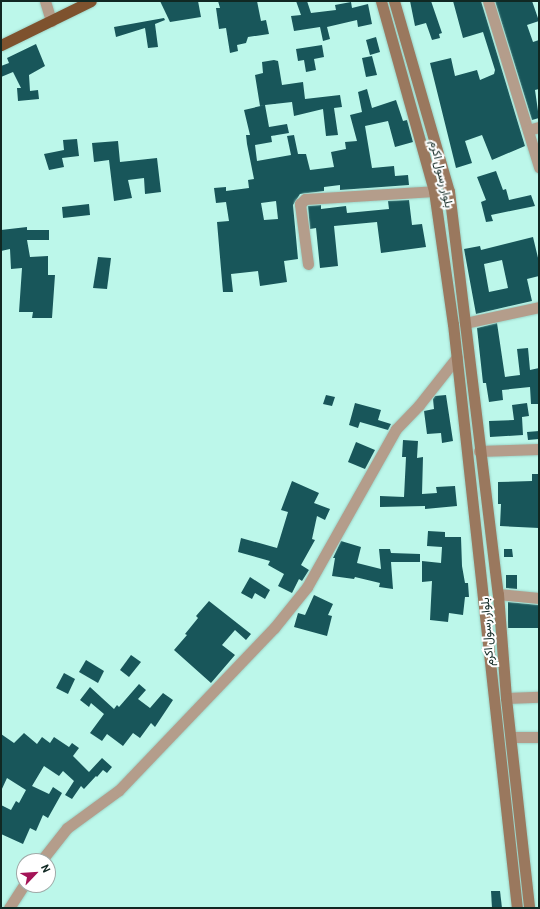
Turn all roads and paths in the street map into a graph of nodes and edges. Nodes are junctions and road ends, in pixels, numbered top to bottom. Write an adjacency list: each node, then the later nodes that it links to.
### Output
1 (45, 1): 6 (street)
2 (91, 1): 6 (highway)
3 (381, 1): 11 (main road, بلوار رسول اکرم)
4 (394, 1): 14 (main road, بلوار رسول اکرم)
5 (488, 1): 9 (street)
6 (51, 21): 7 (highway)
7 (1, 45)
8 (539, 127): 9 (street)
9 (528, 130): 10 (street)
10 (539, 167)
11 (434, 191): 12 (street); 16 (main road, بلوار رسول اکرم)
12 (308, 264)
13 (539, 307): 14 (street)
14 (465, 323): 15 (main road, بلوار رسول اکرم)
15 (470, 355): 16 (main road); 18 (main road, بلوار رسول اکرم)
16 (457, 357): 25 (street); 28 (main road, بلوار رسول اکرم)
17 (539, 449): 18 (street)
18 (479, 451): 19 (main road, بلوار رسول اکرم)
19 (498, 594): 20 (street); 21 (main road, بلوار رسول اکرم)
20 (539, 598)
21 (506, 698): 22 (street); 23 (main road, بلوار رسول اکرم)
22 (539, 698)
23 (511, 737): 24 (street); 29 (main road, بلوار رسول اکرم)
24 (539, 737)
25 (47, 853)
26 (19, 893): 27 (street)
27 (9, 908)
28 (517, 908)
29 (529, 908)

